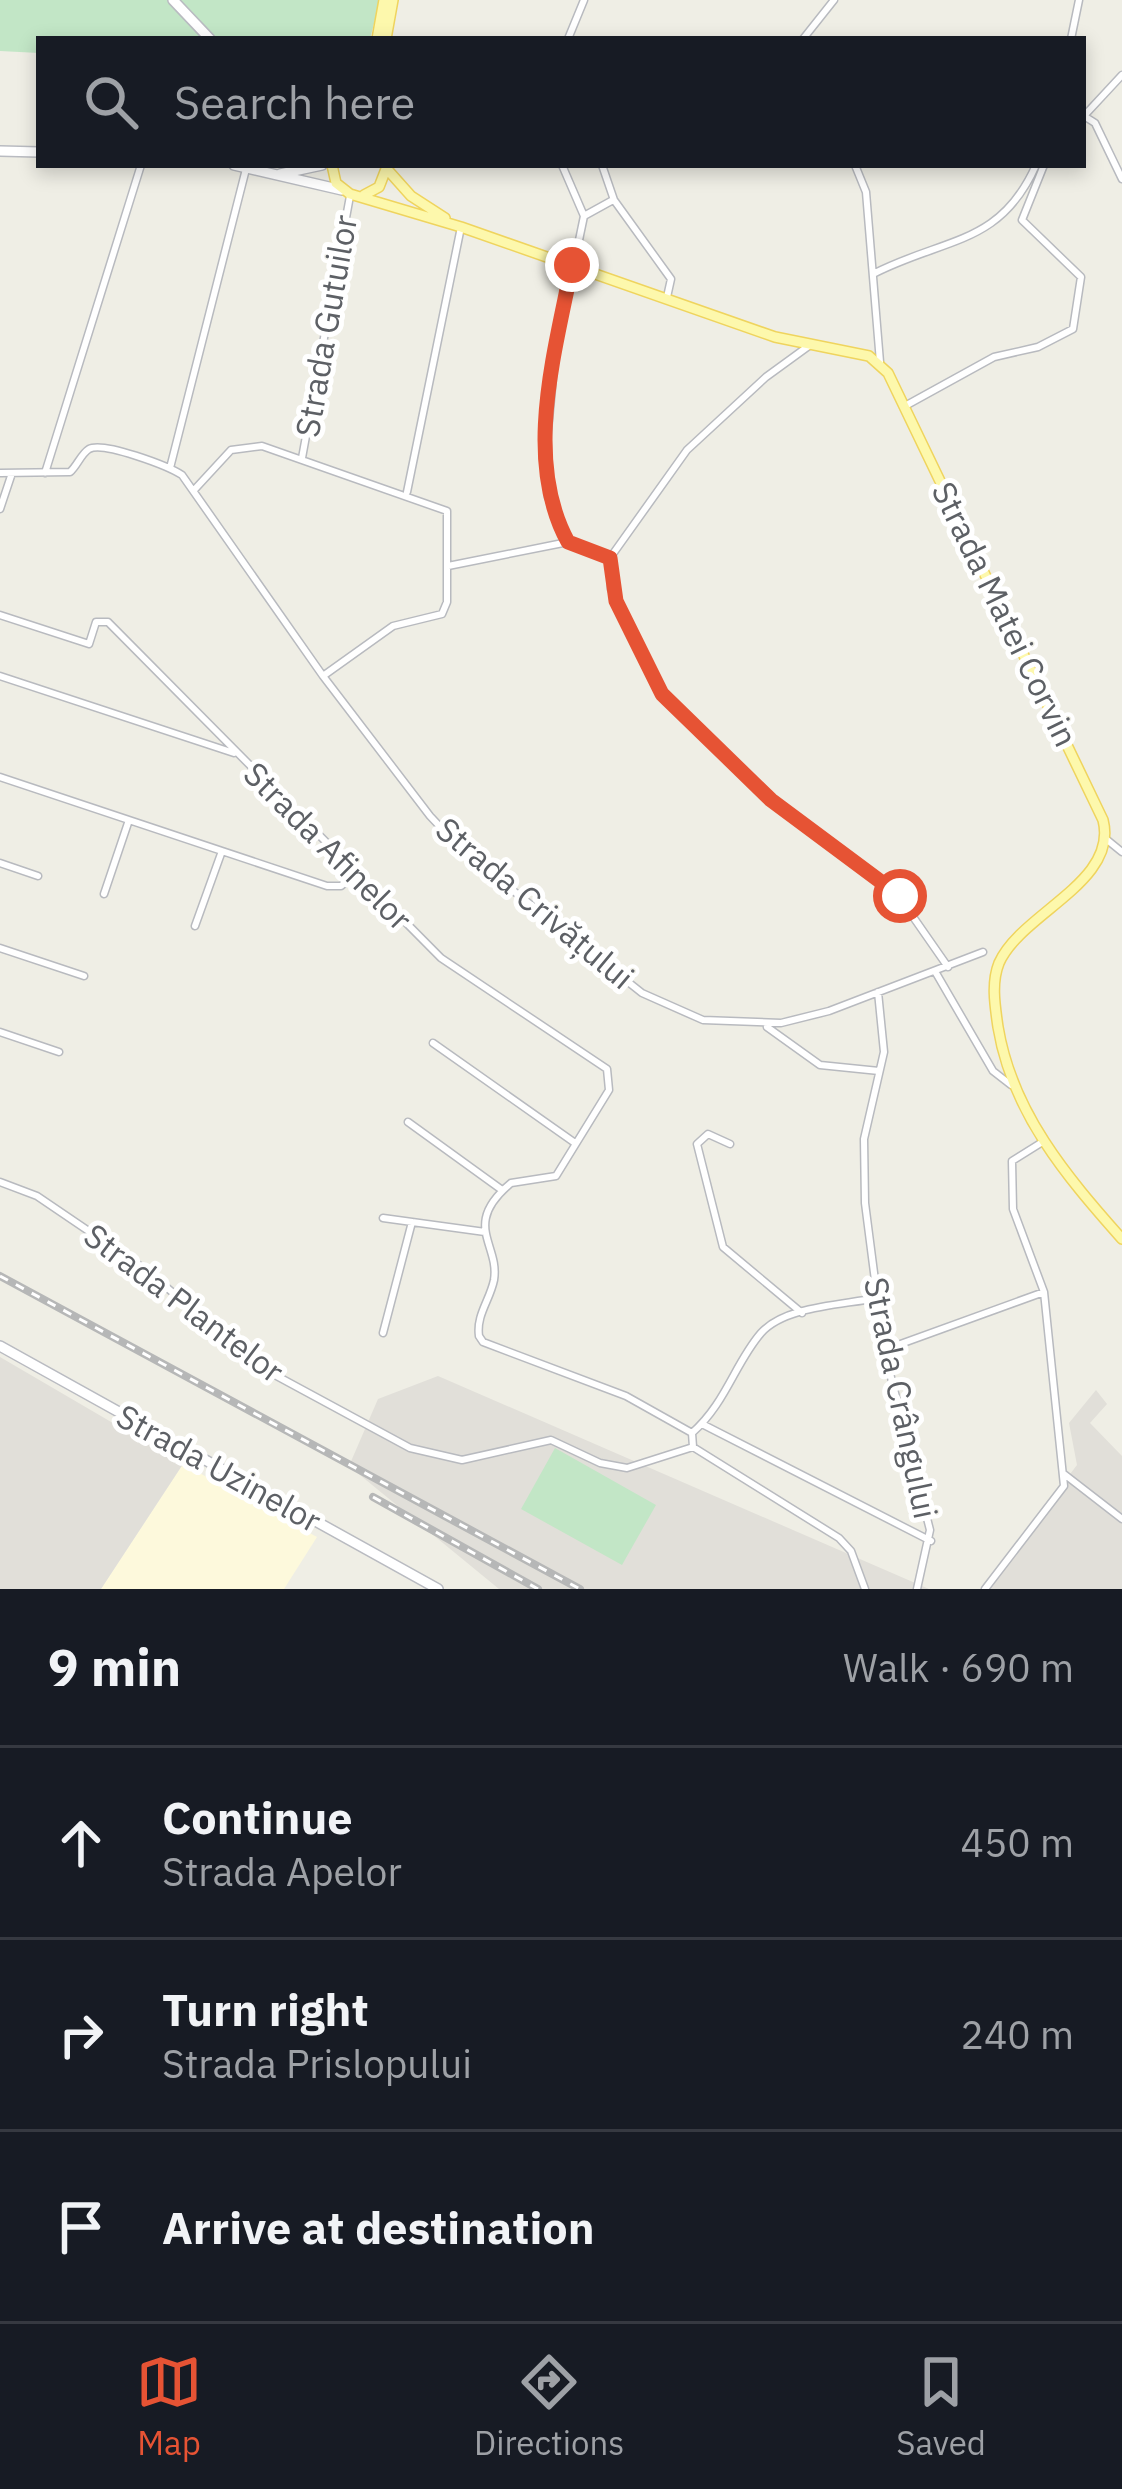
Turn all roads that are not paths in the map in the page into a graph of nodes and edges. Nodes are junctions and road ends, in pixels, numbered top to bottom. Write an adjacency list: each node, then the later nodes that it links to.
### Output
1 (173, 0): 7 (street)
2 (388, 0): 8 (main road)
3 (584, 0): 9 (street)
4 (834, 0): 6 (street)
5 (1079, 0): 12 (street)
6 (817, 27): 10 (street); 11 (street)
7 (207, 36)
8 (382, 36)
9 (569, 36)
10 (806, 36)
11 (816, 36)
12 (1072, 36)
13 (1122, 75): 14 (street)
14 (1086, 114)
15 (1086, 117): 30 (street)
16 (0, 152): 17 (street)
17 (36, 152)
18 (140, 168): 45 (street)
19 (246, 168): 29 (street); 42 (street)
20 (308, 168): 29 (street)
21 (334, 168): 31 (main road)
22 (385, 168): 31 (main road)
23 (388, 168): 34 (main road)
24 (563, 168): 33 (street)
25 (603, 168): 32 (street)
26 (856, 168): 36 (street)
27 (1038, 168): 36 (street)
28 (1039, 168): 40 (street)
29 (275, 175): 31 (street)
30 (1122, 178)
31 (350, 193): 34 (main road); 41 (street, Strada Gutuilor)
32 (614, 200): 33 (street); 37 (street)
33 (584, 216): 35 (street)
34 (458, 226): 35 (main road); 47 (street)
35 (572, 265): 37 (main road); 49 (street)
36 (874, 274): 39 (street)
37 (667, 297): 38 (main road)
38 (810, 345): 39 (main road); 50 (street)
39 (880, 364): 40 (main road, Strada Matei Corvin)
40 (905, 406): 58 (main road, Strada Matei Corvin)
41 (302, 458): 46 (street); 47 (street)
42 (170, 468): 45 (street); 46 (street, Strada Crivățului)
43 (0, 473): 44 (street)
44 (12, 473): 45 (street); 48 (street)
45 (45, 473)
46 (195, 489): 54 (street, Strada Crivățului)
47 (407, 493): 51 (street)
48 (0, 508)
49 (568, 542): 50 (street); 51 (street)
50 (610, 558): 68 (street)
51 (446, 567): 54 (street)
52 (0, 615): 55 (street, Strada Afinelor)
53 (0, 676): 55 (street)
54 (323, 676): 72 (street, Strada Crivățului)
55 (237, 754): 62 (street, Strada Afinelor)
56 (0, 777): 57 (street)
57 (129, 820): 59 (street); 64 (street)
58 (1106, 839): 60 (street); 77 (main road)
59 (222, 851): 62 (street); 65 (street)
60 (1122, 853)
61 (0, 863): 63 (street)
62 (356, 873): 80 (street, Strada Afinelor)
63 (38, 876)
64 (104, 894)
65 (196, 926)
66 (0, 948): 70 (street)
67 (983, 952): 68 (street, Strada Crivățului)
68 (948, 968): 69 (street, Strada Crivățului)
69 (936, 974): 71 (street, Strada Crivățului); 77 (street)
70 (84, 976)
71 (878, 992): 72 (street, Strada Crivățului); 76 (street, Strada Crângului)
72 (764, 1024): 76 (street)
73 (0, 1032): 75 (street)
74 (433, 1042): 80 (street)
75 (59, 1052)
76 (880, 1071): 89 (street, Strada Crângului)
77 (1011, 1085): 79 (main road)
78 (408, 1122): 83 (street)
79 (1044, 1141): 87 (main road); 88 (street)
80 (575, 1143): 83 (street, Strada Afinelor)
81 (730, 1144): 90 (street)
82 (0, 1182): 96 (street, Strada Plantelor)
83 (502, 1190): 86 (street)
84 (383, 1218): 85 (street)
85 (412, 1222): 86 (street); 91 (street)
86 (485, 1232): 95 (street)
87 (1122, 1239)
88 (1044, 1292): 93 (street); 97 (street)
89 (876, 1298): 90 (street); 93 (street, Strada Crângului)
90 (802, 1313): 94 (street)
91 (383, 1333)
92 (0, 1346): 100 (street, Strada Uzinelor)
93 (884, 1350): 99 (street, Strada Crângului)
94 (702, 1424): 95 (street); 99 (street)
95 (692, 1433): 96 (street)
96 (693, 1447): 101 (street)
97 (1064, 1474): 98 (street); 103 (street)
98 (1122, 1520)
99 (931, 1541): 102 (street, Strada Crângului)
100 (438, 1589)
101 (866, 1589)
102 (917, 1589)
103 (985, 1589)

